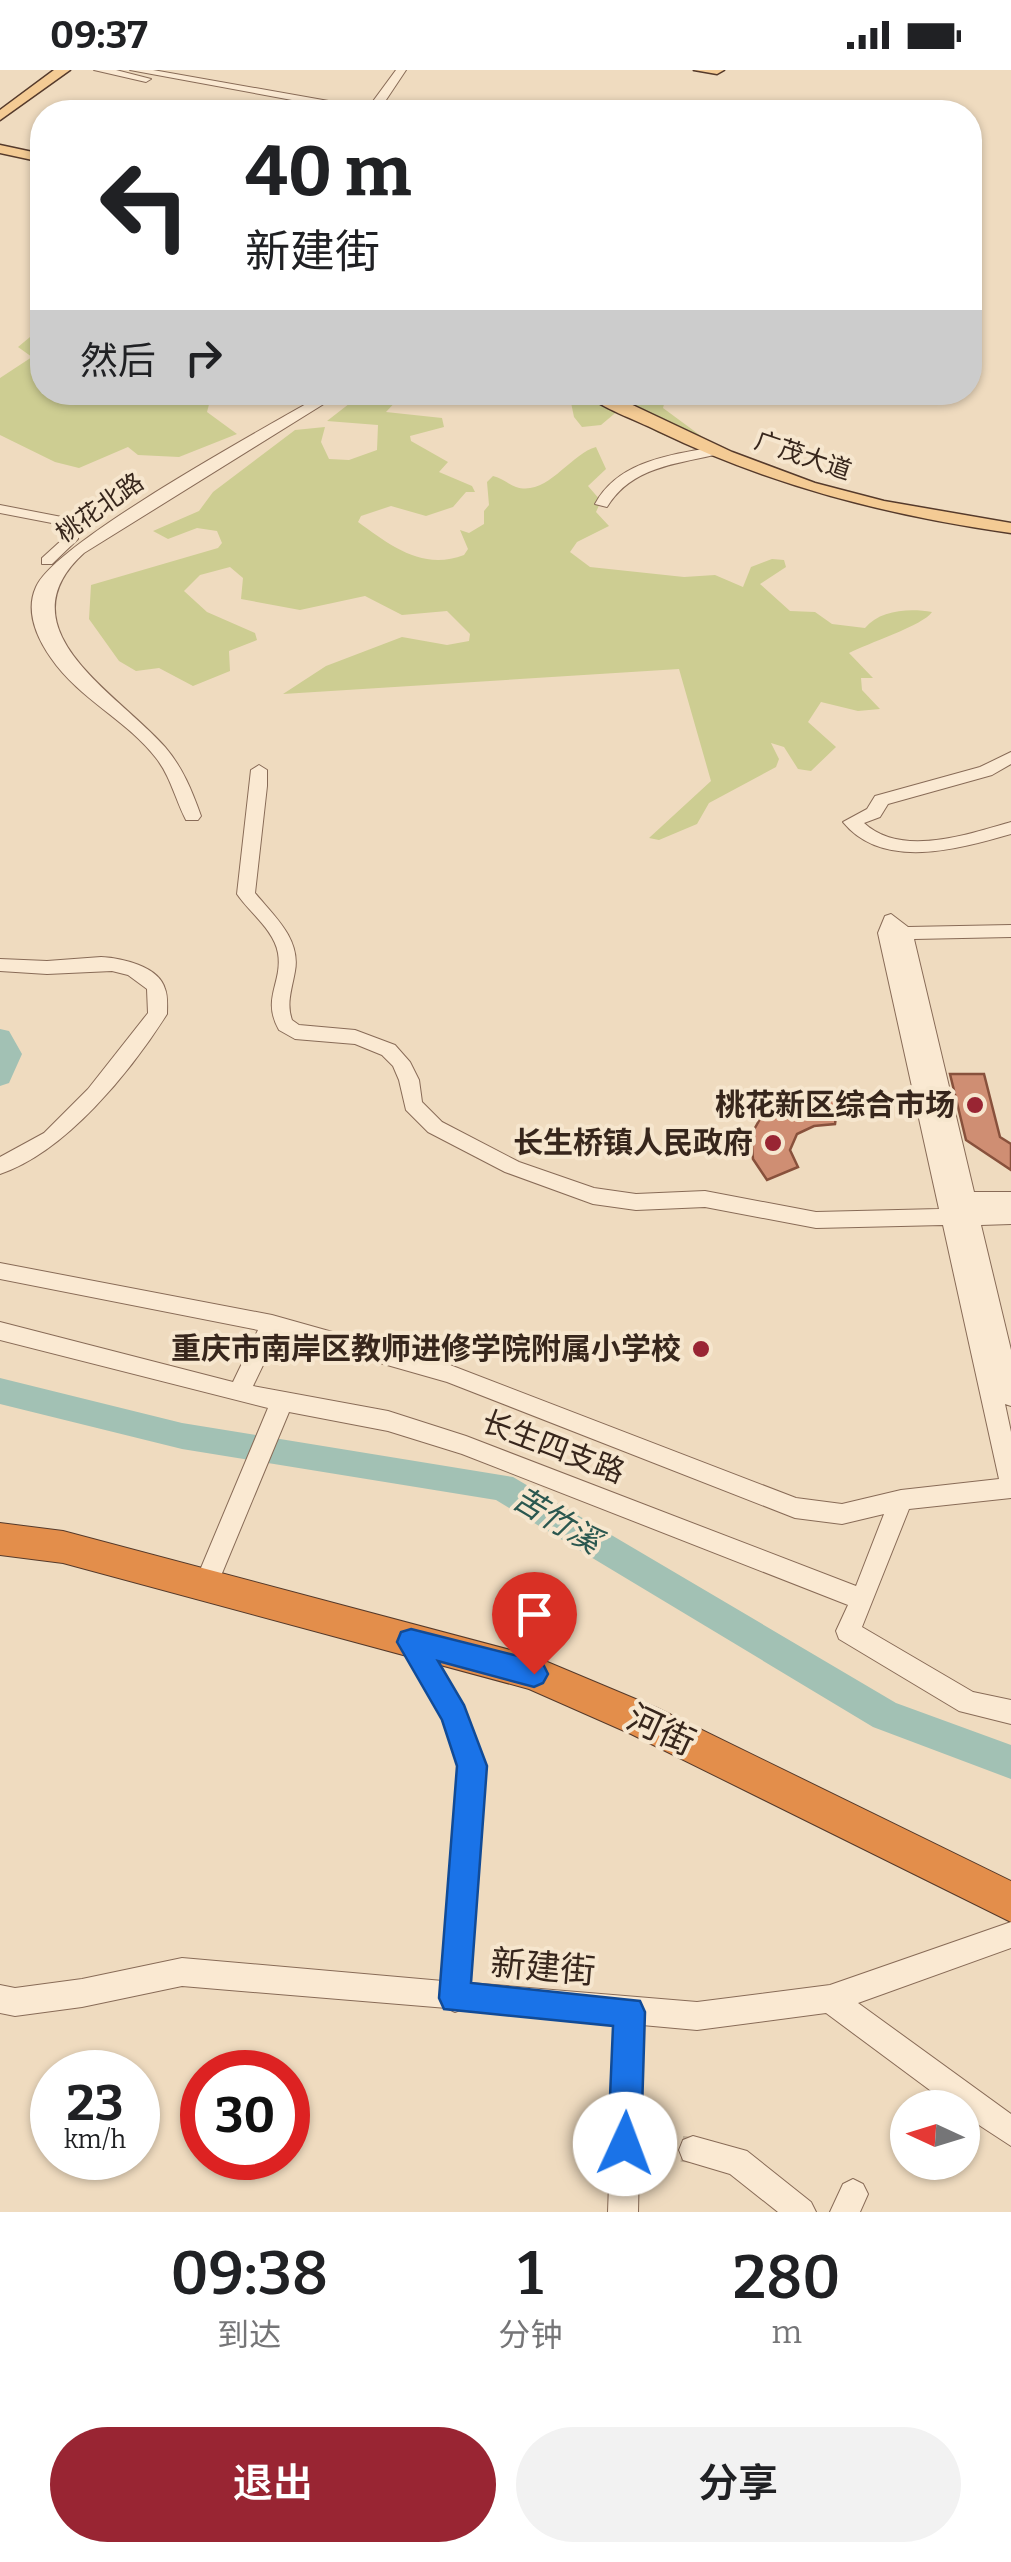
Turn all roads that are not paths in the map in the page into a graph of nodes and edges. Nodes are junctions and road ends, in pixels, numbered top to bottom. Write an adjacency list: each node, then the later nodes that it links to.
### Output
1 (48, 70): 11 (main road)
2 (62, 70): 12 (main road)
3 (99, 70): 7 (street)
4 (135, 70): 8 (street)
5 (401, 70): 9 (street)
6 (412, 70): 10 (street)
7 (279, 100)
8 (288, 100)
9 (384, 100)
10 (386, 100)
11 (0, 105)
12 (0, 116)
13 (1, 152): 14 (main road); 15 (main road)
14 (30, 156)
15 (30, 163)
16 (315, 405): 24 (street, 桃花北路)
17 (618, 405): 19 (main road, 广茂大道)
18 (648, 405): 22 (main road, 广茂大道)
19 (714, 452): 20 (street); 23 (main road, 广茂大道)
20 (602, 504)
21 (0, 510): 24 (street)
22 (1011, 517)
23 (1011, 528)
24 (47, 578): 27 (street, 桃花北路)
25 (1011, 757): 28 (street)
26 (259, 770): 33 (street)
27 (192, 816)
28 (1011, 828)
29 (1011, 931): 33 (street)
30 (0, 965): 31 (street)
31 (0, 1166)
32 (1011, 1200): 33 (street)
33 (961, 1208): 34 (street); 39 (street); 41 (street)
34 (1011, 1216)
35 (0, 1270): 36 (street)
36 (272, 1324): 38 (street); 42 (street)
37 (0, 1331): 38 (street, 长生四支路)
38 (239, 1393): 40 (street, 长生四支路)
39 (1011, 1398)
40 (278, 1409): 44 (street); 45 (street, 长生四支路)
41 (1011, 1485): 42 (street)
42 (902, 1500): 45 (street)
43 (0, 1540): 44 (highway, 河街)
44 (205, 1587): 46 (highway, 河街)
45 (863, 1600): 47 (street)
46 (411, 1642): 48 (highway, 河街); 50 (street)
47 (1011, 1712)
48 (1011, 1902)
49 (1011, 1934): 52 (street, 新建街)
50 (455, 1998): 51 (street, 新建街); 53 (street, 新建街)
51 (0, 1999)
52 (830, 1999): 53 (street, 新建街); 54 (street)
53 (629, 2012): 56 (street)
54 (1011, 2132)
55 (694, 2150): 57 (street)
56 (622, 2212)
57 (801, 2212)

